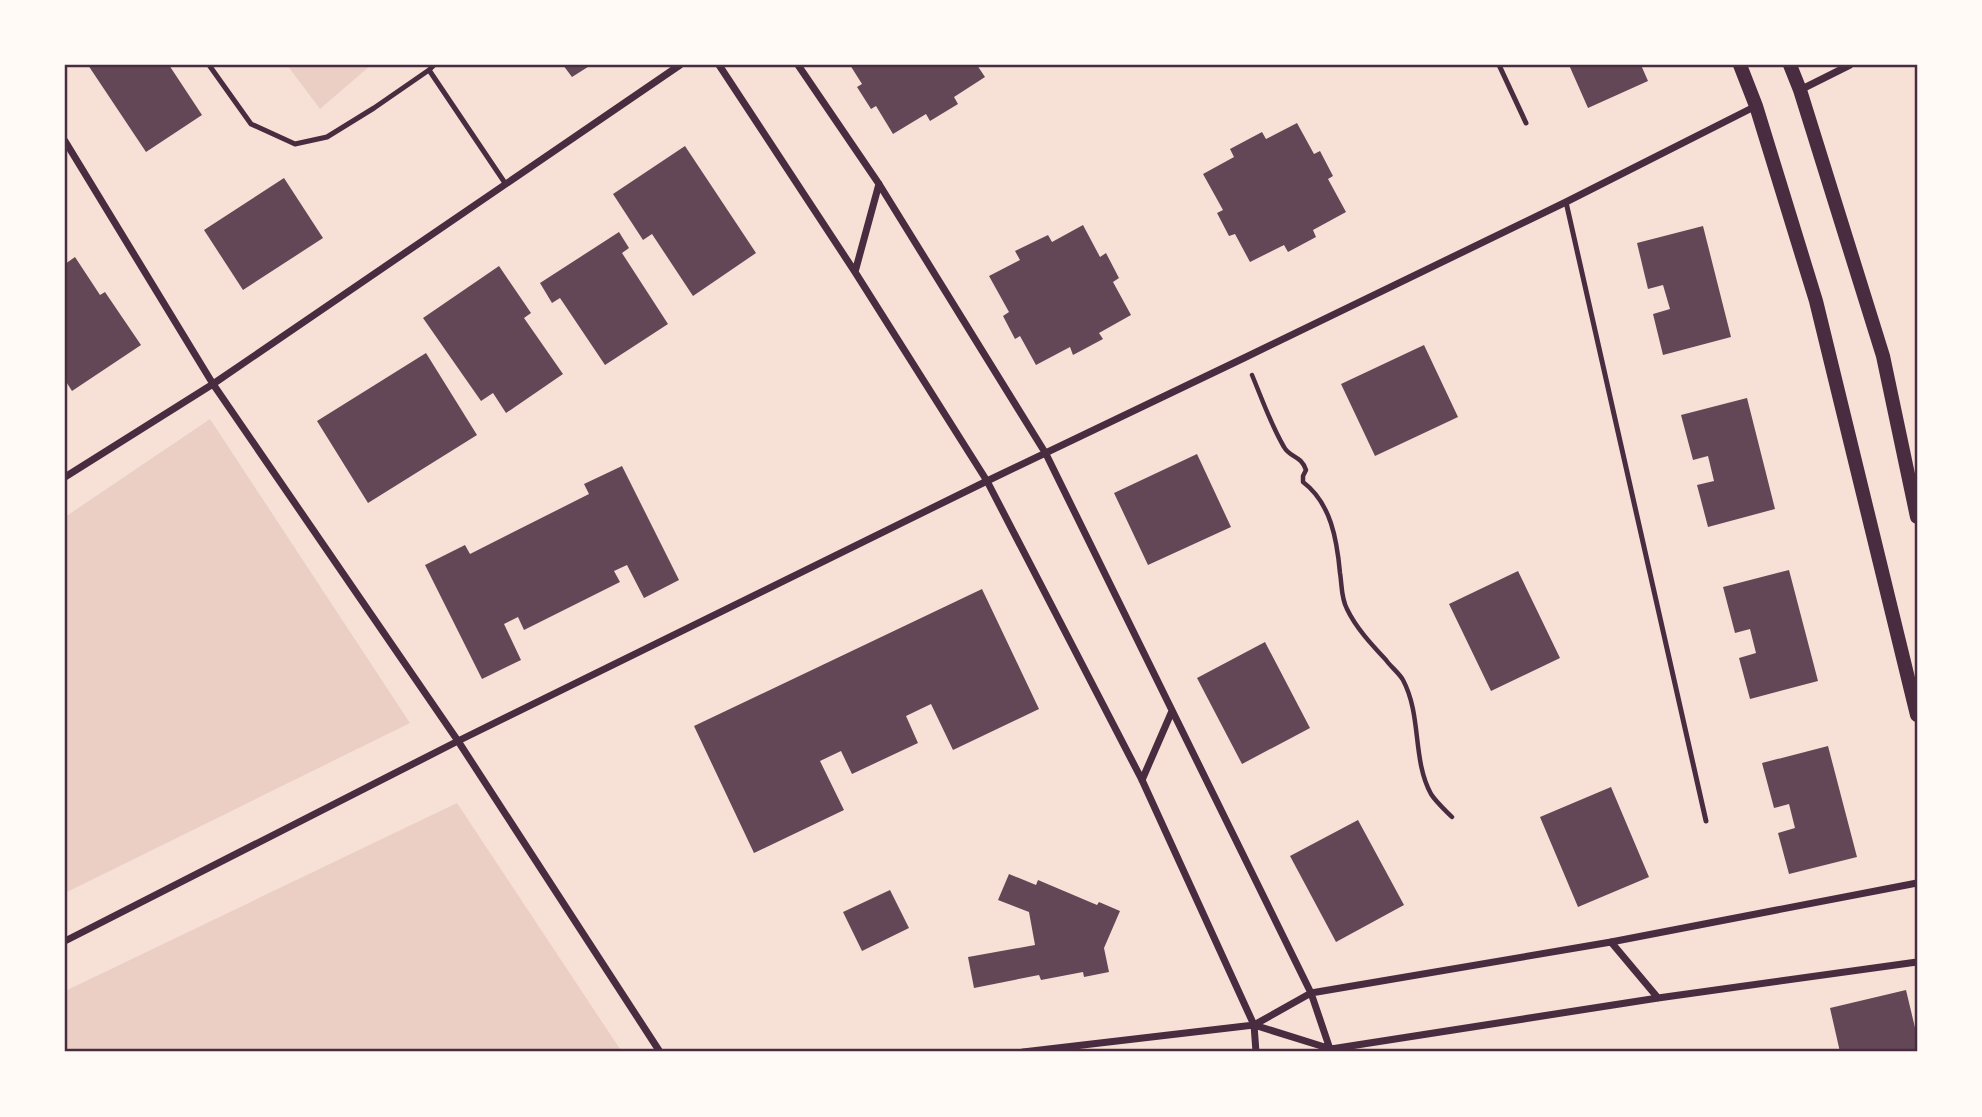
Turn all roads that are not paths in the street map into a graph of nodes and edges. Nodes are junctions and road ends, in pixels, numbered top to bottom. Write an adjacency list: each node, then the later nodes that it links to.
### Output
1 (209, 65): 10 (lane)
2 (434, 65): 10 (lane)
3 (680, 65): 15 (street)
4 (719, 65): 18 (street)
5 (798, 65): 16 (street)
6 (1499, 65): 13 (lane)
7 (1740, 65): 12 (main road)
8 (1790, 65): 11 (main road)
9 (1850, 65): 11 (street)
10 (429, 70): 15 (lane)
11 (1800, 89): 23 (main road)
12 (1756, 106): 17 (street); 25 (main road)
13 (1526, 123)
14 (65, 141): 19 (street)
15 (505, 183): 19 (street)
16 (879, 184): 18 (street); 20 (street)
17 (1566, 202): 20 (street); 28 (lane)
18 (855, 272): 22 (street)
19 (213, 384): 21 (street); 26 (street)
20 (1046, 454): 22 (street); 24 (street)
21 (65, 477)
22 (987, 481): 26 (street); 27 (street)
23 (1917, 517)
24 (1172, 711): 27 (street); 33 (street)
25 (1917, 715)
26 (458, 741): 30 (street); 37 (street)
27 (1142, 780): 35 (street)
28 (1706, 821)
29 (1917, 883): 31 (street)
30 (65, 941)
31 (1611, 942): 33 (street); 34 (street)
32 (1917, 962): 34 (street)
33 (1311, 993): 35 (street); 36 (street)
34 (1658, 998): 36 (street)
35 (1254, 1025): 36 (street); 38 (street); 39 (street)
36 (1331, 1051)
37 (660, 1052)
38 (1023, 1052)
39 (1256, 1052)

